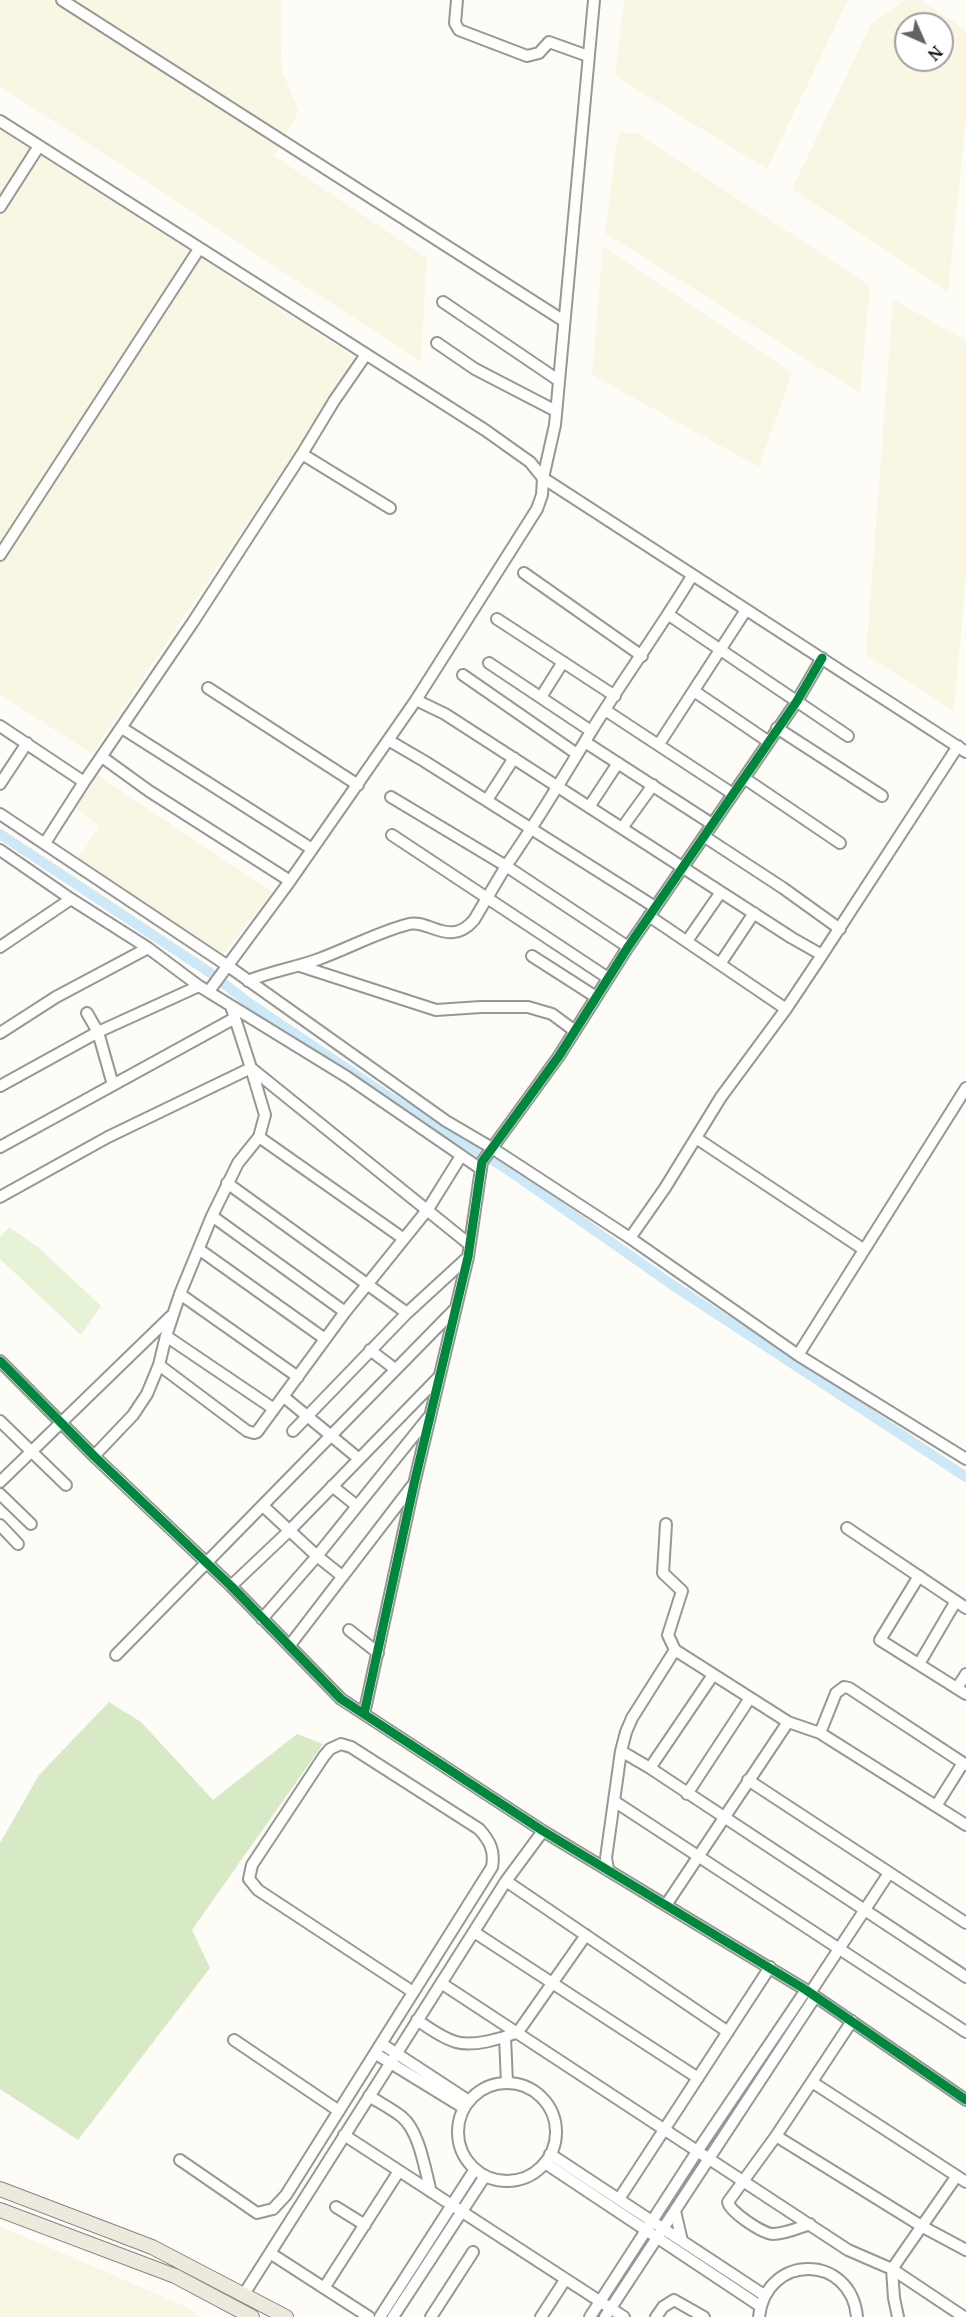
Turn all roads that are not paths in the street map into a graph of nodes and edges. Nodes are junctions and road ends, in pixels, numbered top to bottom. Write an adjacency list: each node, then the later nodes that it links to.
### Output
1 (62, 0): 10 (street)
2 (457, 0): 4 (street)
3 (594, 0): 4 (street)
4 (588, 56): 10 (street)
5 (0, 121): 6 (street)
6 (39, 146): 7 (street); 8 (street)
7 (0, 207)
8 (199, 249): 12 (street); 18 (street)
9 (442, 302): 13 (street)
10 (564, 321): 13 (street)
11 (437, 343): 14 (street)
12 (365, 356): 15 (street); 16 (street)
13 (558, 380): 14 (street)
14 (556, 411): 16 (street)
15 (302, 454): 17 (street); 38 (street)
16 (543, 478): 20 (street); 34 (street)
17 (390, 508)
18 (0, 555)
19 (524, 573): 25 (street)
20 (692, 576): 21 (street); 22 (street)
21 (746, 610): 24 (street); 26 (street)
22 (669, 615): 24 (street); 25 (street)
23 (497, 619): 27 (street)
24 (720, 650): 31 (street); 35 (street)
25 (642, 656): 32 (street)
26 (822, 658): 35 (street); 47 (street)
27 (563, 662): 32 (street); 33 (street)
28 (489, 663): 33 (street)
29 (463, 675): 48 (street)
30 (208, 688): 55 (street)
31 (694, 691): 44 (street); 46 (street)
32 (615, 696): 36 (street)
33 (541, 697): 40 (street)
34 (416, 700): 42 (street); 50 (street)
35 (797, 700): 39 (street); 41 (street)
36 (605, 710): 40 (street); 46 (street)
37 (0, 726): 45 (street)
38 (122, 728): 49 (street); 71 (street)
39 (777, 728): 44 (street); 59 (street)
40 (591, 731): 43 (street)
41 (849, 736)
42 (388, 740): 55 (street); 61 (street)
43 (585, 742): 48 (street); 51 (street)
44 (769, 742): 52 (street)
45 (27, 743): 53 (street); 54 (street)
46 (659, 744): 58 (street)
47 (962, 749): 81 (street)
48 (577, 754): 57 (street)
49 (102, 757): 53 (street); 75 (street)
50 (514, 758): 57 (street); 61 (street)
51 (618, 763): 56 (street); 62 (street)
52 (744, 778): 58 (street); 70 (street)
53 (84, 782): 69 (street)
54 (0, 784)
55 (358, 785): 71 (street)
56 (653, 785): 64 (street); 65 (street)
57 (559, 786): 62 (street); 66 (street)
58 (733, 794): 64 (street)
59 (882, 796)
60 (391, 797): 73 (street)
61 (487, 800): 66 (street)
62 (589, 807): 65 (street)
63 (0, 814): 69 (street)
64 (712, 824): 68 (street)
65 (622, 828): 74 (street)
66 (532, 829): 73 (street); 79 (street)
67 (392, 835): 77 (street)
68 (705, 837): 74 (street); 81 (street)
69 (45, 843): 90 (street)
70 (840, 843)
71 (312, 849): 75 (street)
72 (0, 850): 78 (street)
73 (506, 866): 77 (street); 84 (street)
74 (684, 868): 76 (street); 79 (street)
75 (290, 881): 90 (street)
76 (721, 892): 80 (street); 82 (street)
77 (487, 898): 89 (street); 91 (street)
78 (71, 899): 83 (street); 85 (street)
79 (652, 912): 82 (street); 84 (street)
80 (753, 913): 86 (street); 88 (street)
81 (840, 929): 86 (street)
82 (687, 941): 88 (street)
83 (0, 947)
84 (628, 947): 91 (street)
85 (148, 948): 93 (street); 101 (street)
86 (822, 955): 96 (street)
87 (532, 956): 94 (street)
88 (720, 964): 96 (street)
89 (300, 966): 92 (street); 100 (street)
90 (225, 970): 92 (street); 93 (street)
91 (608, 978): 94 (street)
92 (248, 981): 109 (street)
93 (207, 988): 95 (street); 99 (street)
94 (596, 997): 100 (street)
95 (231, 1006): 98 (street); 110 (street)
96 (786, 1009): 107 (street)
97 (87, 1013): 99 (street)
98 (235, 1018): 102 (street); 103 (street)
99 (98, 1032): 103 (street); 104 (street)
100 (575, 1032): 109 (street)
101 (0, 1033)
102 (251, 1068): 106 (street); 113 (street); 114 (street)
103 (113, 1085): 108 (street)
104 (0, 1086)
105 (966, 1088): 119 (street)
106 (259, 1137): 112 (street); 117 (street)
107 (696, 1138): 116 (street); 119 (street)
108 (0, 1147)
109 (492, 1149): 111 (street); 116 (street)
110 (460, 1156): 111 (street); 114 (street)
111 (481, 1166): 118 (street)
112 (227, 1183): 115 (street); 122 (street)
113 (0, 1197)
114 (428, 1209): 117 (street); 118 (street)
115 (213, 1216): 120 (street); 125 (street)
116 (630, 1238): 131 (street)
117 (404, 1239): 122 (street)
118 (469, 1244): 121 (street)
119 (863, 1249): 131 (street)
120 (200, 1250): 123 (street); 129 (street)
121 (468, 1257): 124 (street); 126 (street)
122 (368, 1285): 125 (street); 126 (street)
123 (180, 1294): 127 (street); 136 (street)
124 (457, 1307): 134 (street); 135 (street)
125 (345, 1312): 129 (street)
126 (407, 1313): 130 (street)
127 (173, 1314): 128 (street); 142 (street)
128 (166, 1336): 133 (street); 138 (street)
129 (325, 1339): 136 (street)
130 (370, 1350): 134 (street); 140 (street)
131 (798, 1355): 148 (street)
132 (0, 1361): 142 (street)
133 (159, 1365): 138 (street); 146 (street)
134 (395, 1369): 144 (street)
135 (440, 1376): 139 (street); 147 (street)
136 (298, 1377): 137 (street)
137 (284, 1397): 138 (street); 140 (street)
138 (274, 1409)
139 (430, 1415): 150 (street); 155 (street)
140 (307, 1416): 143 (street); 144 (street)
141 (0, 1421): 145 (street)
142 (61, 1422): 145 (street); 146 (street)
143 (293, 1431)
144 (329, 1435): 147 (street); 154 (street)
145 (33, 1452): 149 (street); 151 (street)
146 (94, 1456): 163 (street)
147 (358, 1458): 152 (street)
148 (966, 1459)
149 (0, 1480)
150 (414, 1484): 164 (street); 173 (street)
151 (66, 1485)
152 (332, 1486): 155 (street); 160 (street)
153 (0, 1494): 156 (street)
154 (263, 1506): 160 (street); 163 (street)
155 (357, 1506): 162 (street)
156 (31, 1524)
157 (666, 1524): 172 (street)
158 (0, 1526): 161 (street)
159 (847, 1528): 165 (street)
160 (289, 1531): 162 (street); 166 (street)
161 (18, 1544)
162 (317, 1556): 164 (street); 169 (street)
163 (205, 1562): 166 (street); 174 (street)
164 (342, 1576): 171 (street)
165 (919, 1576): 167 (street); 175 (street)
166 (231, 1586): 169 (street)
167 (956, 1601): 168 (street); 175 (street)
168 (966, 1608)
169 (262, 1619): 171 (street)
170 (349, 1630): 173 (street)
171 (290, 1645): 180 (street)
172 (675, 1650): 177 (street); 183 (street)
173 (378, 1653): 180 (street)
174 (116, 1654)
175 (919, 1664): 178 (street)
176 (966, 1674): 178 (street)
177 (713, 1675): 179 (street); 185 (street)
178 (962, 1691)
179 (750, 1698): 181 (street); 187 (street)
180 (364, 1714): 192 (street)
181 (788, 1722): 182 (street); 186 (street)
182 (820, 1733): 184 (street); 189 (street)
183 (621, 1751): 185 (street); 188 (street)
184 (964, 1764): 189 (street)
185 (650, 1768): 187 (street)
186 (748, 1780): 190 (street); 195 (street)
187 (687, 1794): 190 (street)
188 (614, 1801): 193 (street); 194 (street)
189 (936, 1806): 191 (street)
190 (723, 1818): 193 (street); 198 (street)
191 (966, 1825)
192 (543, 1831): 194 (street); 196 (street)
193 (699, 1856): 197 (street); 202 (street)
194 (608, 1869): 197 (street)
195 (889, 1873): 198 (street); 199 (street)
196 (506, 1881): 200 (street); 201 (street)
197 (666, 1905): 203 (street)
198 (864, 1910): 202 (street); 204 (street)
199 (966, 1923)
200 (474, 1932): 205 (street); 206 (street)
201 (586, 1935): 206 (street); 212 (street)
202 (840, 1948): 208 (street); 213 (street)
203 (770, 1967): 208 (street); 212 (street)
204 (966, 1977)
205 (441, 1983): 209 (street); 211 (street)
206 (552, 1983): 211 (street); 218 (street)
207 (413, 1992): 207 (street); 216 (street)
208 (810, 1993): 210 (street); 228 (street); 229 (street)
209 (417, 2020): 214 (street); 217 (street)
210 (852, 2021): 219 (street); 222 (street)
211 (518, 2031): 214 (street); 225 (street)
212 (728, 2032): 218 (street)
213 (966, 2032)
214 (505, 2037): 220 (street)
215 (234, 2040): 224 (street)
216 (379, 2049): 217 (street); 224 (street)
217 (393, 2058): 221 (street); 223 (street)
218 (698, 2078): 225 (street)
219 (812, 2082): 227 (street); 234 (street)
220 (507, 2083): 223 (street); 230 (street)
221 (369, 2096): 226 (street); 237 (street)
222 (966, 2100)
223 (466, 2105): 233 (street)
224 (339, 2111): 231 (street)
225 (665, 2129): 228 (street); 238 (street)
226 (344, 2135): 232 (street); 254 (street)
227 (777, 2136): 235 (street); 246 (street)
228 (698, 2150): 229 (street); 243 (street)
229 (708, 2158): 235 (street); 242 (street)
230 (548, 2159): 233 (street); 238 (street); 248 (street)
231 (180, 2160)
232 (399, 2171): 237 (street); 245 (street)
233 (480, 2173): 240 (street)
234 (961, 2179): 246 (street)
235 (744, 2183): 244 (street); 244 (street)
236 (0, 2189): 258 (main road)
237 (431, 2192): 240 (street)
238 (619, 2199): 243 (street)
239 (336, 2207): 245 (street)
240 (456, 2209): 256 (street); 265 (street); 266 (street)
241 (0, 2210): 262 (main road)
242 (675, 2211): 247 (street); 250 (street)
243 (654, 2221): 247 (street); 248 (street)
244 (810, 2224): 255 (street)
245 (365, 2225): 257 (street)
246 (923, 2227): 251 (street); 255 (street)
247 (664, 2229): 249 (street); 250 (street)
248 (647, 2232): 249 (street); 259 (street)
249 (657, 2239): 250 (street); 253 (street)
250 (678, 2245): 253 (street); 260 (street)
251 (966, 2250)
252 (473, 2252): 267 (street)
253 (648, 2252): 261 (street)
254 (270, 2253): 257 (street); 258 (street)
255 (892, 2269): 274 (street); 275 (street)
256 (565, 2280): 259 (street); 268 (street)
257 (324, 2288): 264 (street)
258 (244, 2294): 263 (main road)
259 (601, 2301): 261 (street); 269 (street)
260 (761, 2306): 273 (street)
261 (608, 2313): 270 (street)
262 (252, 2317)
263 (286, 2317)
264 (369, 2317)
265 (380, 2317)
266 (393, 2317)
267 (431, 2317)
268 (541, 2317)
269 (590, 2317)
270 (624, 2317)
271 (656, 2317): 272 (street)
272 (704, 2317)
273 (857, 2317)
274 (898, 2317)
275 (964, 2317)

